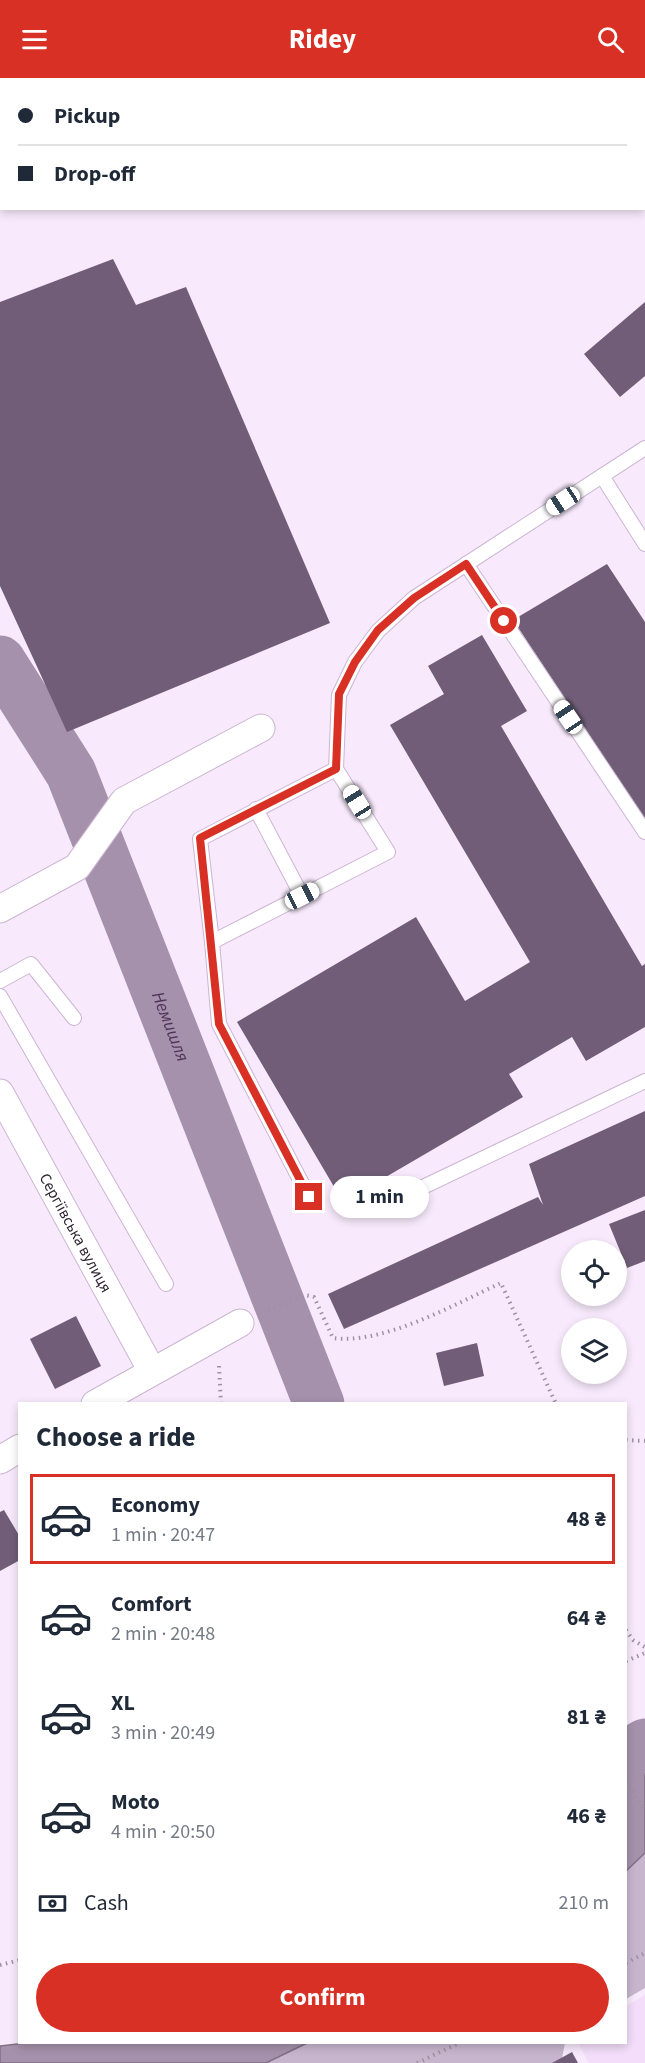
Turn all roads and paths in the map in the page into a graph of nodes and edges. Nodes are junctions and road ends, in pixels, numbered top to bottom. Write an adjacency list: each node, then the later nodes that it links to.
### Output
1 (645, 448): 2 (lane)
2 (602, 476): 3 (lane); 4 (lane)
3 (645, 544)
4 (466, 564): 6 (lane); 8 (lane)
5 (261, 728): 10 (street)
6 (336, 769): 7 (lane); 9 (lane)
7 (256, 809): 9 (lane); 11 (lane)
8 (645, 832)
9 (302, 896): 11 (lane)
10 (0, 909)
11 (213, 942): 17 (lane)
12 (0, 981): 14 (lane)
13 (0, 996): 19 (lane)
14 (74, 1018)
15 (645, 1081): 18 (lane)
16 (0, 1093): 21 (street, Сергіївська вулиця)
17 (309, 1197)
18 (379, 1208)
19 (166, 1284)
20 (240, 1323): 21 (street); 23 (path)
21 (152, 1371): 22 (street)
22 (98, 1402)
23 (555, 1402)
24 (627, 1440): 25 (path)
25 (645, 1441)
26 (18, 1449): 27 (street)
27 (0, 1460)
28 (627, 1631): 29 (path)
29 (645, 1647)
30 (645, 1653): 31 (path)
31 (627, 1661)
32 (627, 1783): 33 (path)
33 (645, 1811)
34 (645, 1953): 36 (path)
35 (18, 1960): 37 (path)
36 (627, 1962)
37 (0, 1965)
38 (457, 2044): 39 (path)
39 (417, 2063)

